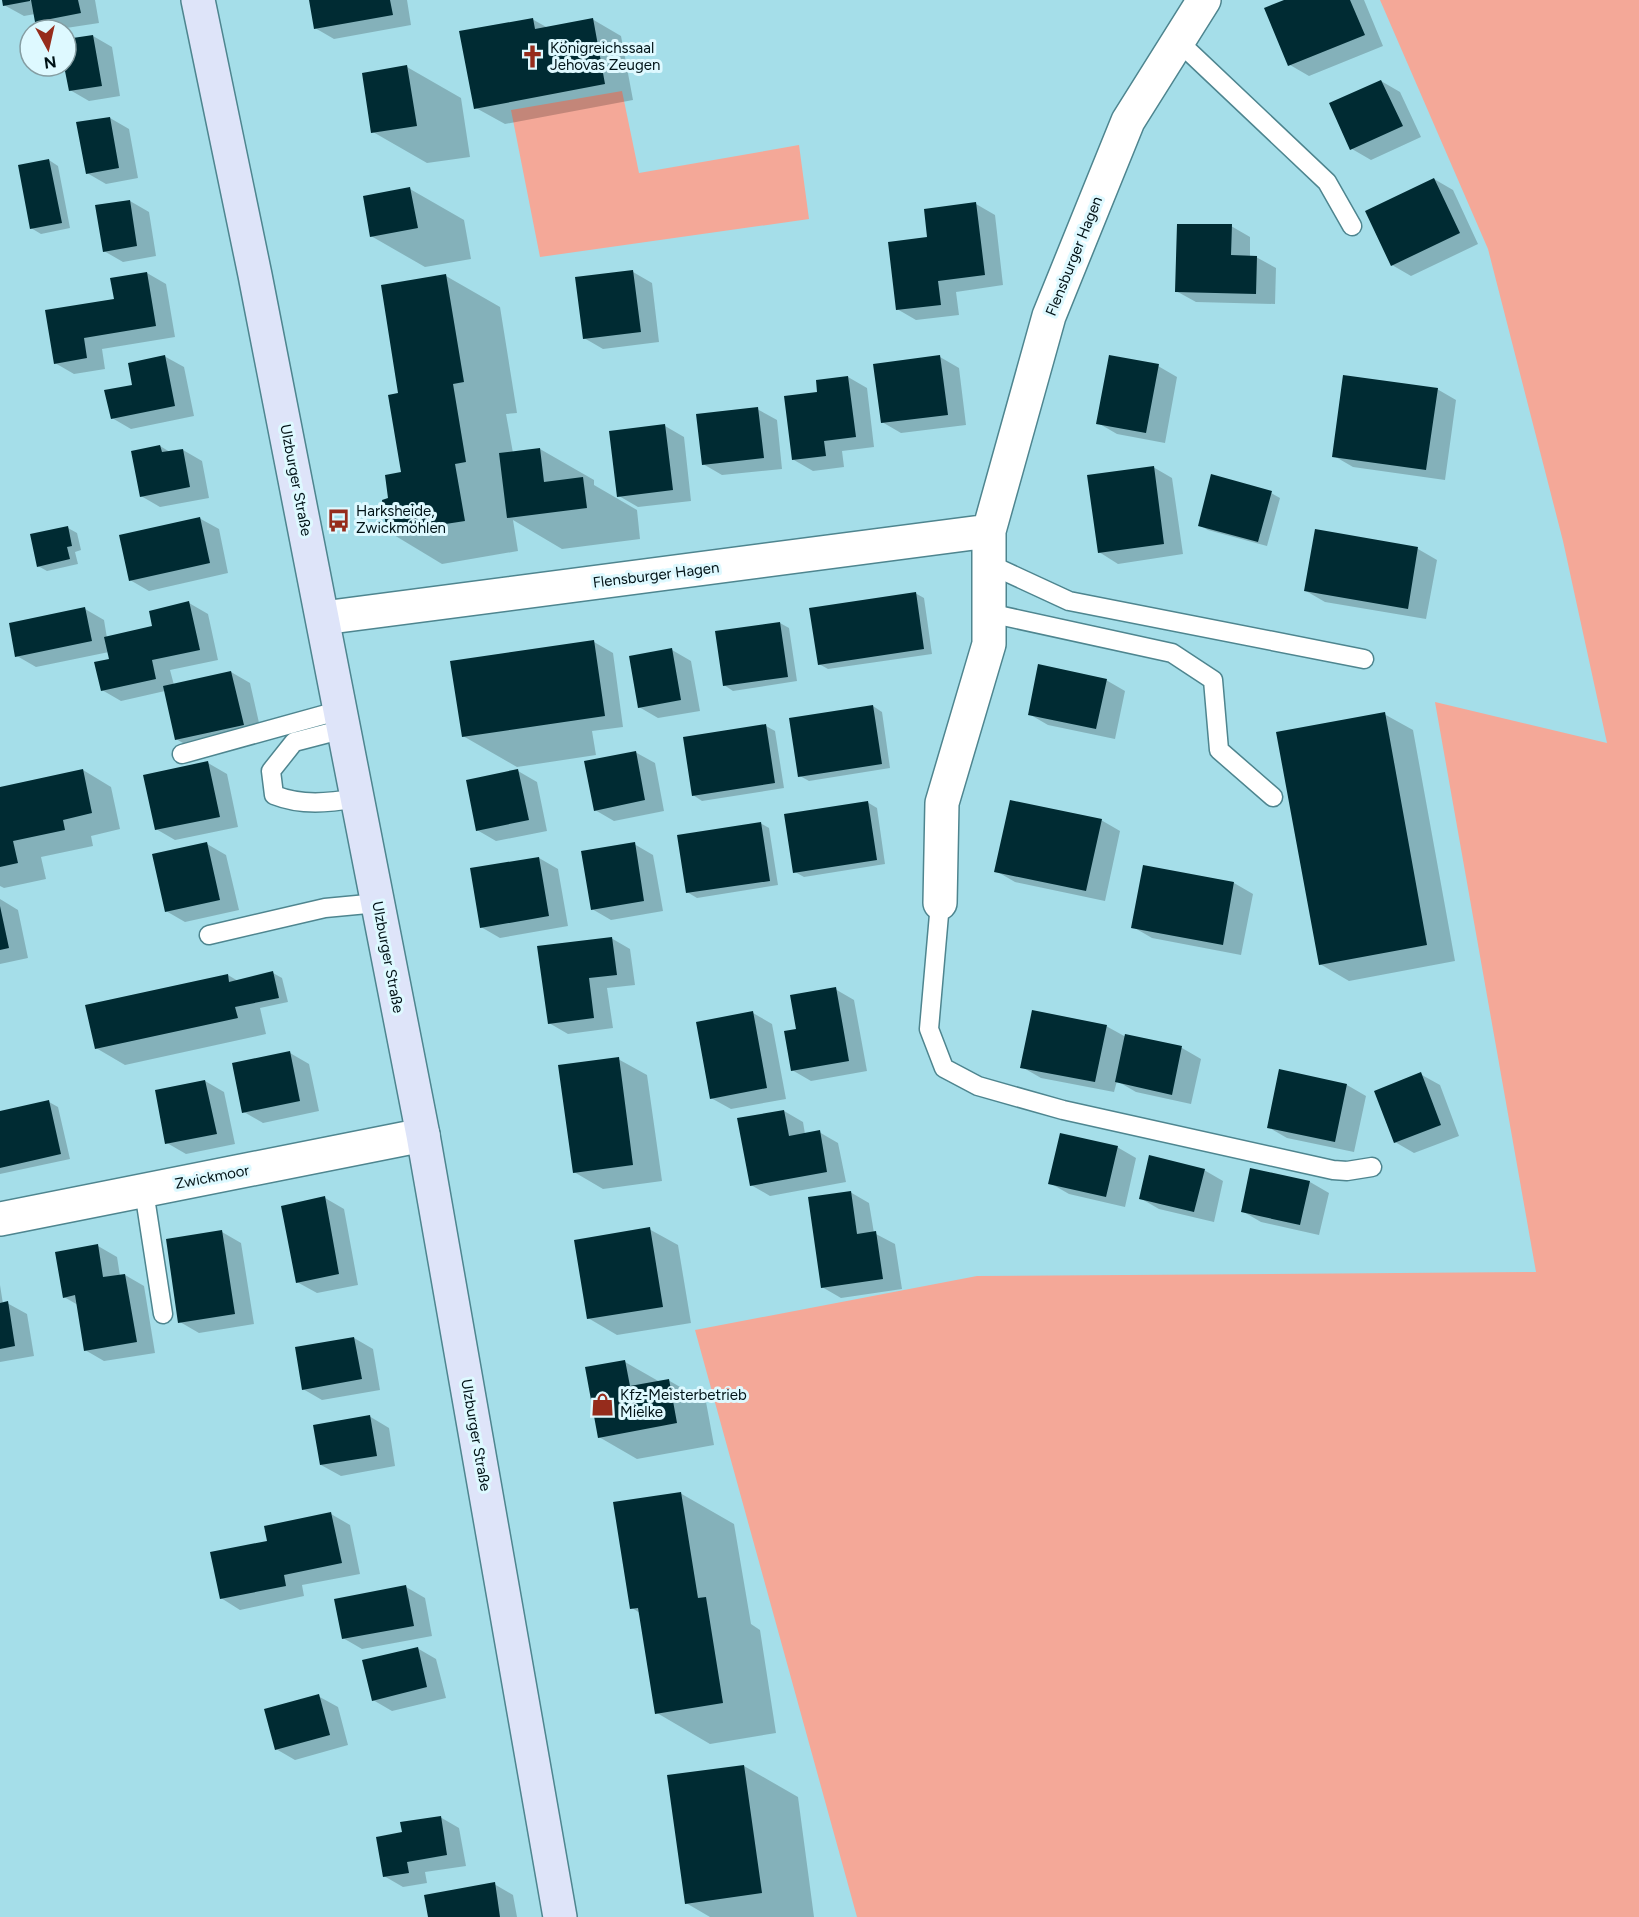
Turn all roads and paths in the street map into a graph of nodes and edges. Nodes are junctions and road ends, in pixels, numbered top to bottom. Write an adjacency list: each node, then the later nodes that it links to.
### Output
1 (198, 0): 8 (main road, Ulzburger Straße)
2 (1204, 0): 3 (street, Flensburger Hagen)
3 (1178, 41): 4 (lane); 5 (street, Flensburger Hagen)
4 (1352, 226)
5 (989, 531): 6 (street, Flensburger Hagen); 8 (street, Flensburger Hagen)
6 (989, 564): 7 (street, Flensburger Hagen); 9 (lane)
7 (989, 613): 12 (lane); 15 (street, Flensburger Hagen)
8 (323, 618): 10 (main road, Ulzburger Straße)
9 (1364, 659)
10 (343, 720): 11 (lane); 13 (main road, Ulzburger Straße); 13 (lane)
11 (182, 754)
12 (1273, 796)
13 (358, 798): 14 (main road, Ulzburger Straße)
14 (378, 903): 16 (lane); 17 (main road, Ulzburger Straße)
15 (940, 903): 18 (lane)
16 (209, 935)
17 (423, 1135): 19 (street, Zwickmoor); 22 (main road, Ulzburger Straße)
18 (1372, 1167)
19 (144, 1191): 20 (street, Zwickmoor); 21 (lane)
20 (0, 1219)
21 (163, 1314)
22 (560, 1917)

